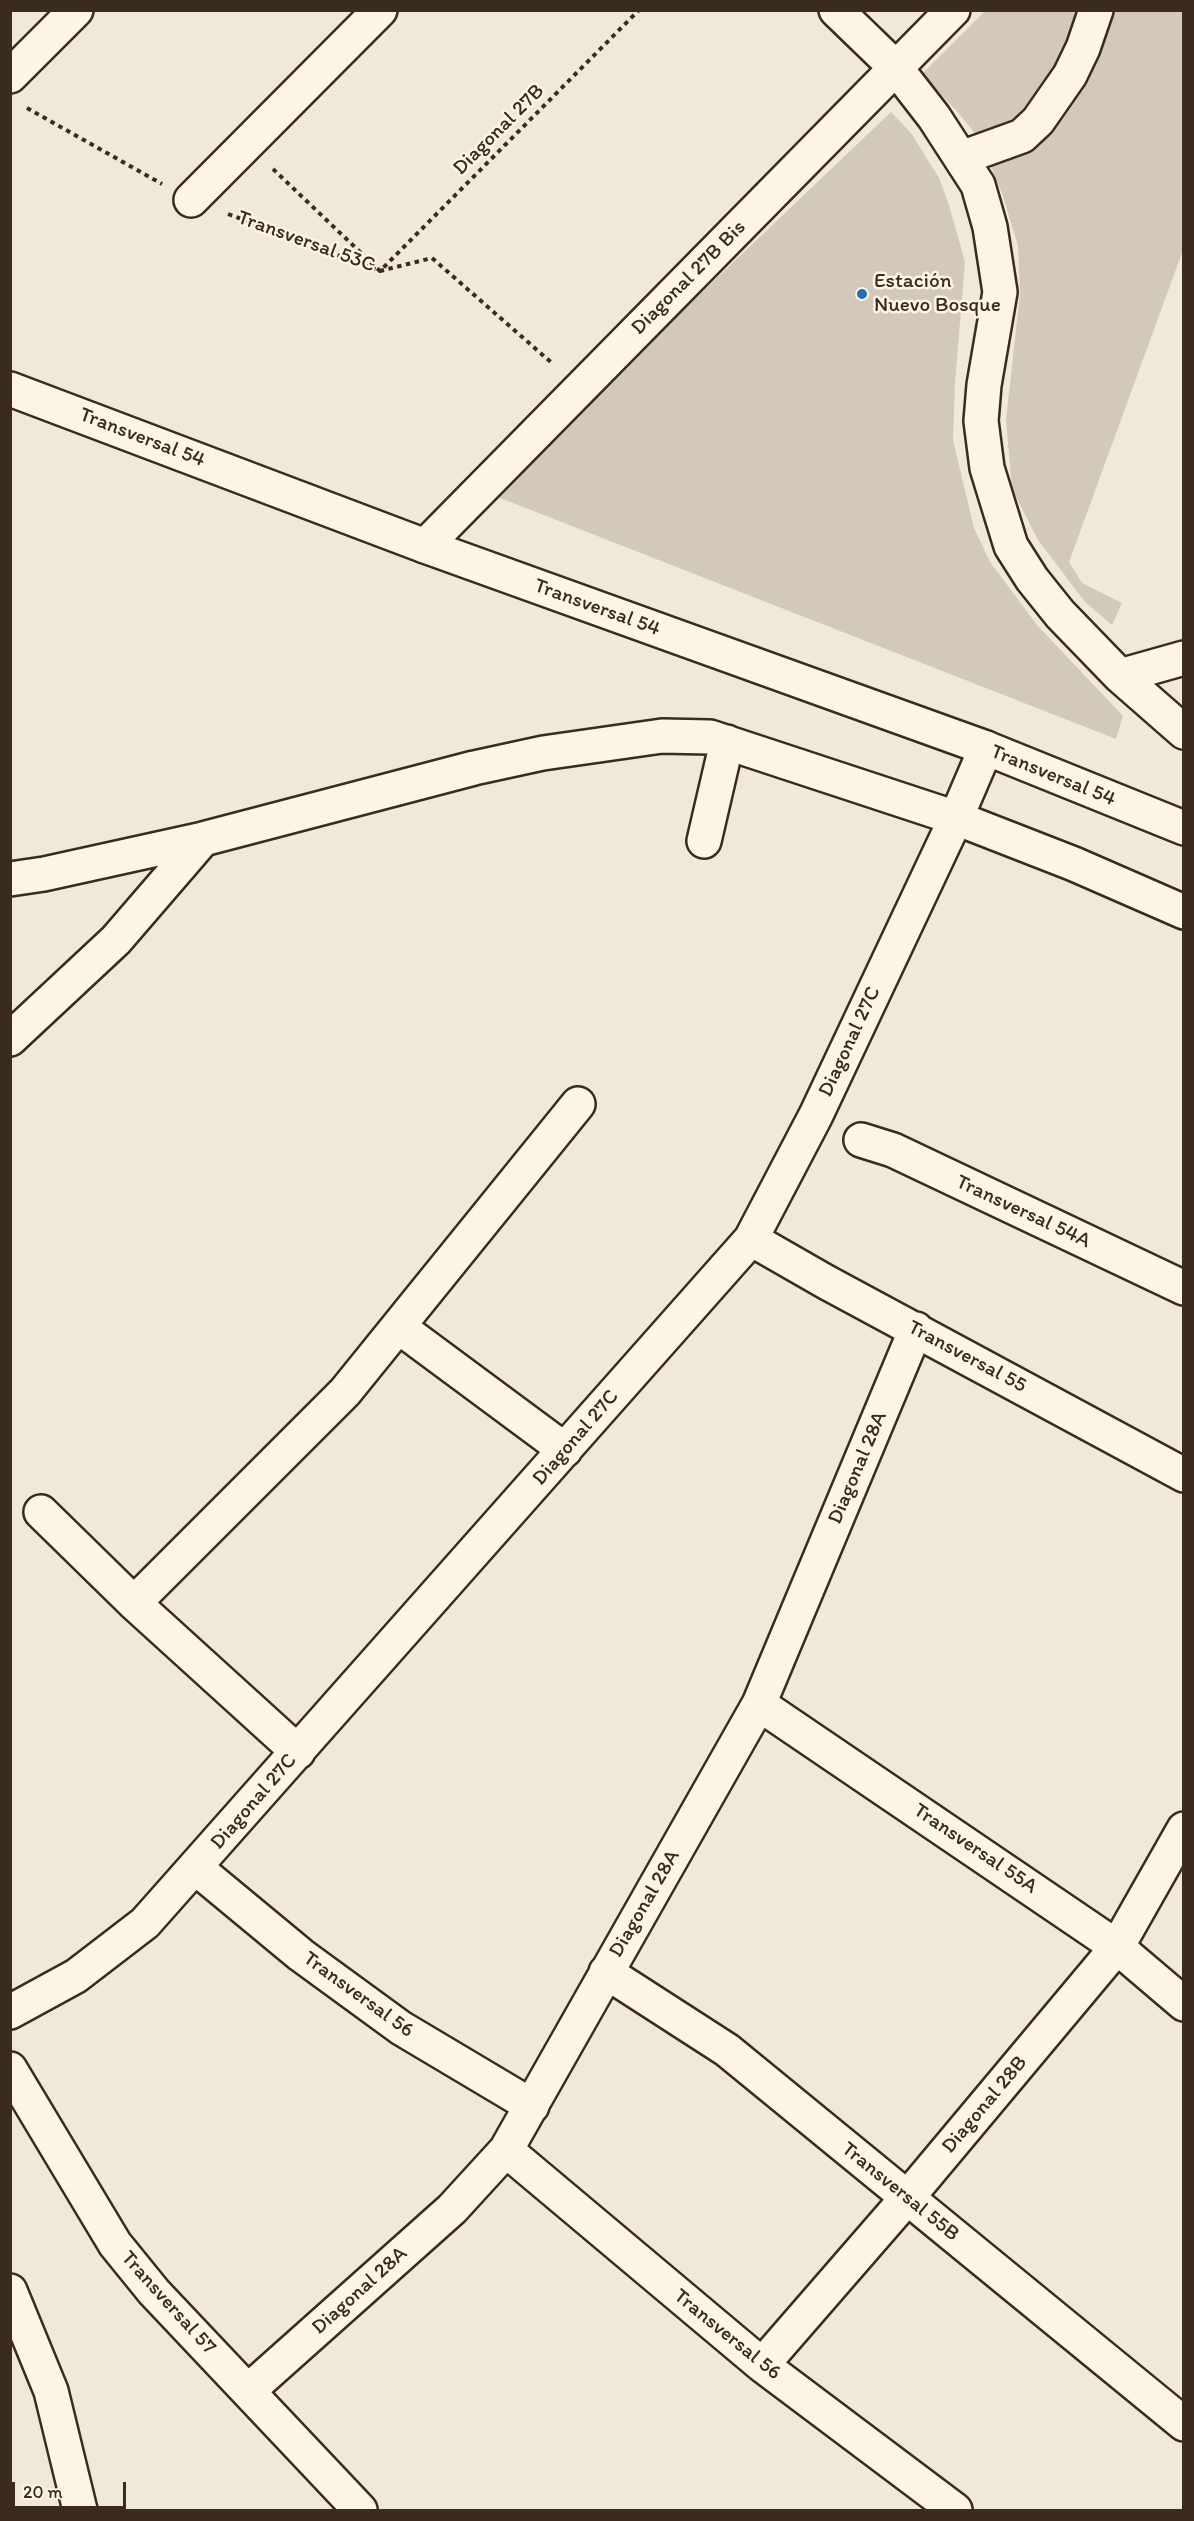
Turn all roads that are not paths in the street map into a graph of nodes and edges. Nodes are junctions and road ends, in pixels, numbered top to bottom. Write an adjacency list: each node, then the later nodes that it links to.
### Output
1 (76, 10): 7 (street)
2 (380, 10): 9 (street)
3 (836, 10): 6 (street)
4 (953, 10): 6 (street, Diagonal 27B Bis)
5 (1096, 10): 8 (street)
6 (896, 68): 8 (street); 11 (street, Diagonal 27B Bis)
7 (16, 90)
8 (961, 158): 13 (street)
9 (192, 200)
10 (10, 388): 11 (street, Transversal 54)
11 (425, 546): 16 (street, Transversal 54)
12 (1184, 658): 13 (street)
13 (1120, 676): 14 (street)
14 (1184, 732)
15 (727, 742): 17 (street); 19 (street); 20 (street)
16 (986, 748): 17 (street, Diagonal 27C); 18 (street, Transversal 54)
17 (956, 818): 22 (street); 26 (street, Diagonal 27C)
18 (1184, 828)
19 (203, 839): 21 (street); 23 (street)
20 (704, 841)
21 (10, 879)
22 (1184, 912)
23 (10, 1039)
24 (578, 1104): 28 (street)
25 (861, 1140): 27 (street, Transversal 54A)
26 (762, 1245): 29 (street, Transversal 55); 30 (street, Diagonal 27C)
27 (1184, 1288)
28 (399, 1327): 30 (street); 33 (street)
29 (916, 1329): 31 (street, Transversal 55); 34 (street, Diagonal 28A)
30 (566, 1450): 35 (street, Diagonal 27C)
31 (1184, 1475)
32 (41, 1512): 33 (street)
33 (134, 1603): 35 (street)
34 (759, 1704): 38 (street, Transversal 55A); 39 (street, Diagonal 28A)
35 (298, 1752): 37 (street, Diagonal 27C)
36 (1184, 1828): 38 (street, Diagonal 28B)
37 (196, 1868): 41 (street, Diagonal 27C); 43 (street, Transversal 56)
38 (1117, 1947): 40 (street, Transversal 55A); 45 (street, Diagonal 28B)
39 (606, 1972): 43 (street, Diagonal 28A); 45 (street, Transversal 55B)
40 (1184, 2004)
41 (10, 2012)
42 (10, 2069): 48 (street, Transversal 57)
43 (532, 2106): 44 (street, Diagonal 28A)
44 (506, 2150): 47 (street, Transversal 56); 48 (street, Diagonal 28A)
45 (907, 2198): 47 (street, Diagonal 28B); 49 (street, Transversal 55B)
46 (16, 2304): 50 (street)
47 (762, 2365): 52 (street, Transversal 56)
48 (248, 2391): 51 (street, Transversal 57)
49 (1184, 2424)
50 (80, 2511)
51 (360, 2511)
52 (955, 2511)

